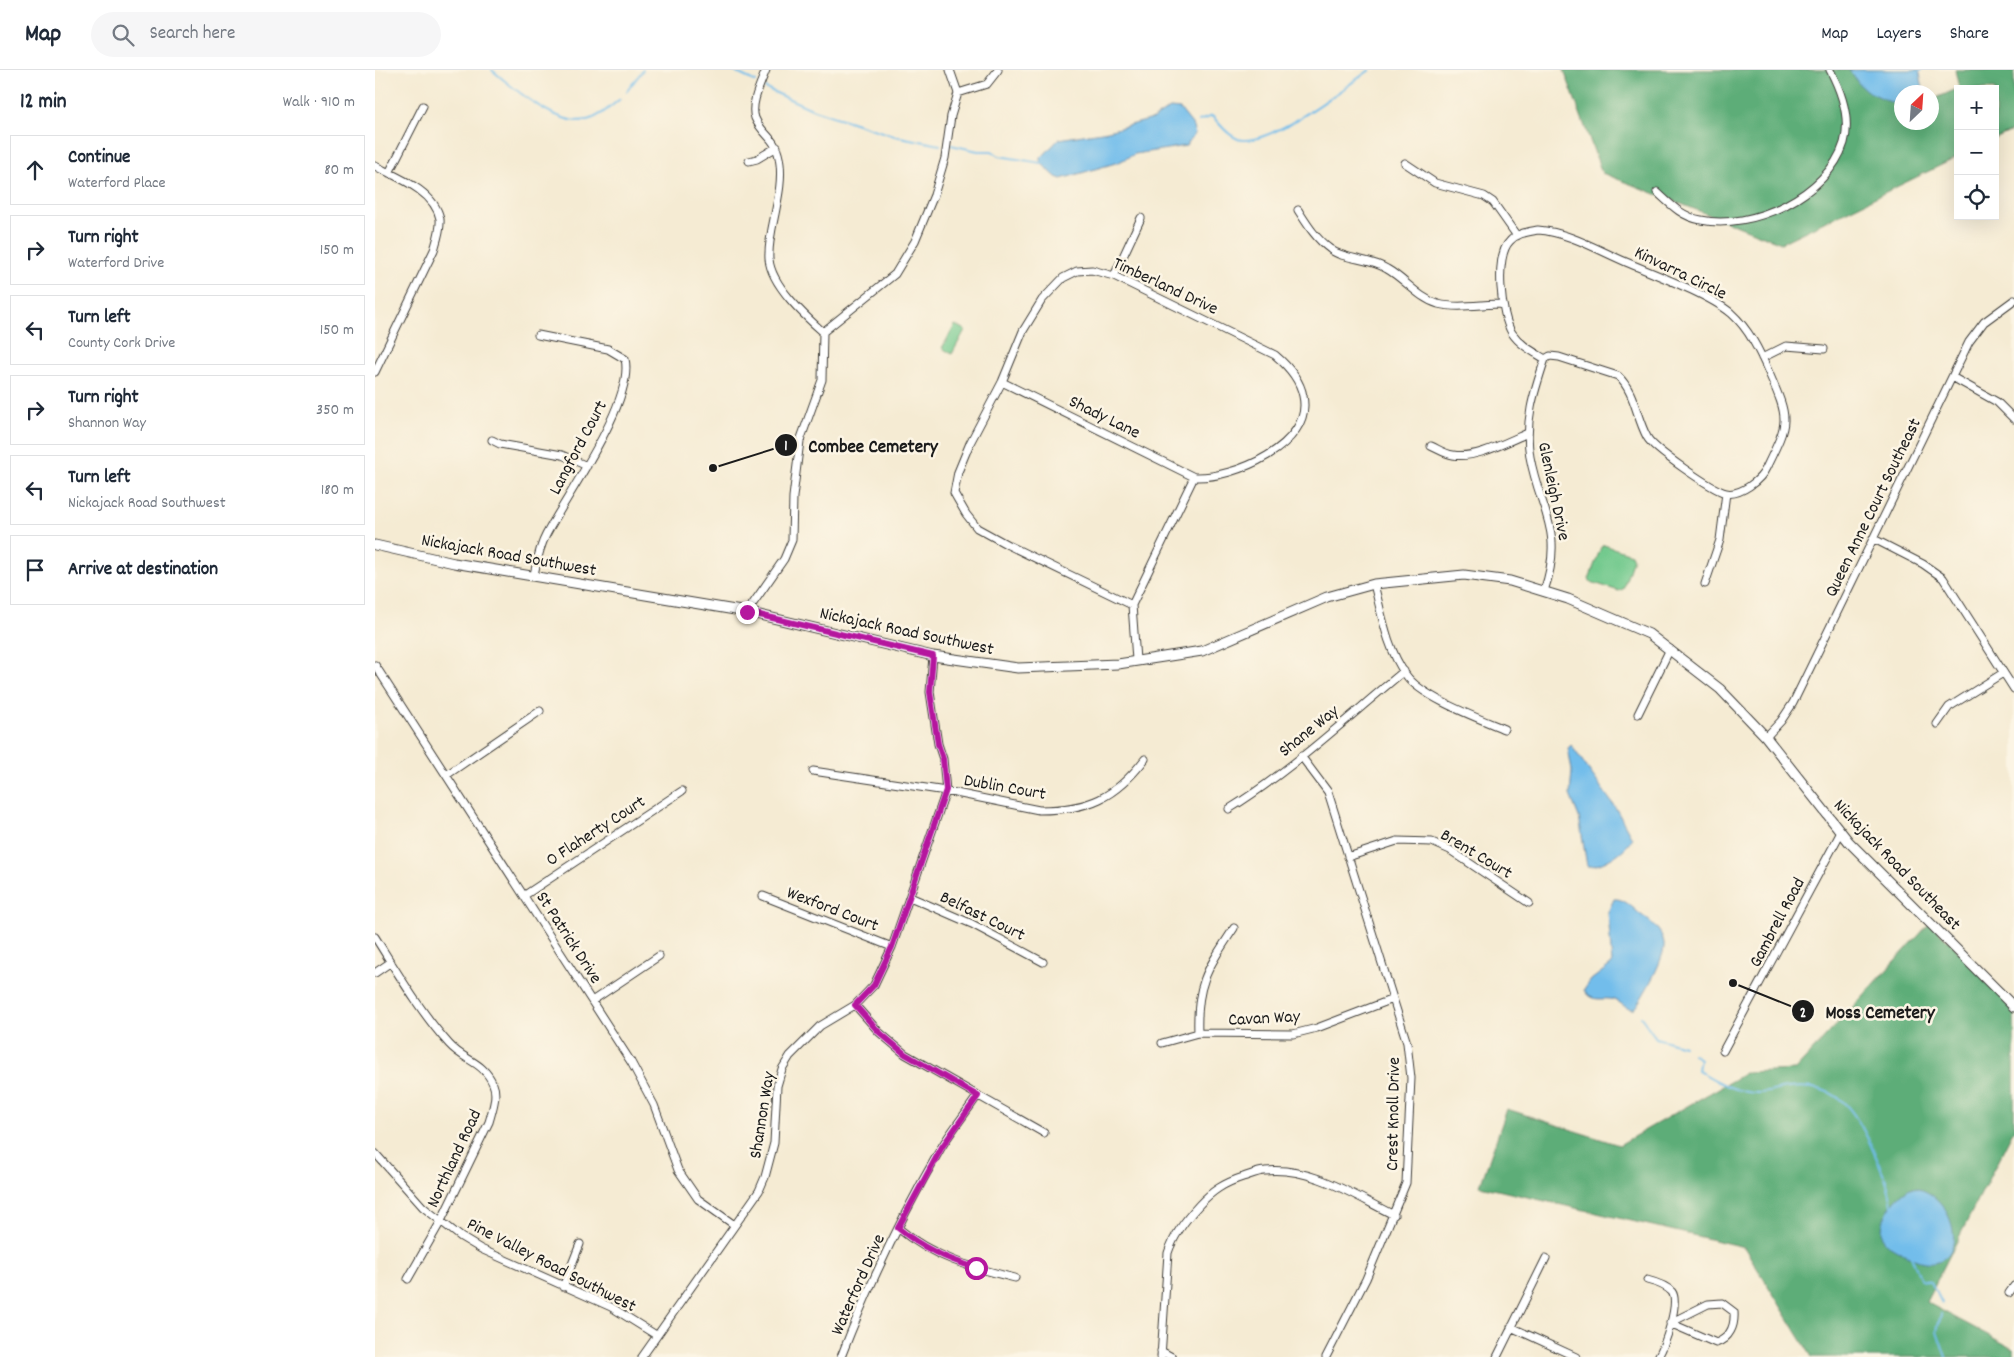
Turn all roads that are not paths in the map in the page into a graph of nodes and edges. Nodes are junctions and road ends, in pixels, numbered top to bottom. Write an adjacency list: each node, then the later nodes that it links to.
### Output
1 (766, 70): 7 (street)
2 (950, 70): 5 (street)
3 (998, 70): 5 (street)
4 (1830, 70): 12 (street)
5 (958, 93): 19 (street)
6 (423, 106): 11 (street)
7 (777, 147): 8 (street); 19 (street)
8 (749, 161)
9 (1405, 163): 15 (street)
10 (375, 166): 11 (street)
11 (389, 173): 24 (street)
12 (1657, 192)
13 (1298, 210): 18 (street)
14 (1141, 218): 16 (street)
15 (1517, 236): 18 (street); 22 (street, Kinvarra Circle)
16 (1114, 276): 26 (street, Timberland Drive); 32 (street, Timberland Drive)
17 (2014, 300): 25 (street, Queen Anne Court Southeast)
18 (1503, 304): 23 (street)
19 (823, 332): 41 (street)
20 (538, 335): 31 (street, Langford Court)
21 (1824, 349): 22 (street)
22 (1763, 358): 33 (street, Kinvarra Circle)
23 (1545, 359): 28 (street, Glenleigh Drive); 33 (street)
24 (375, 372)
25 (1952, 377): 27 (street); 34 (street, Queen Anne Court Southeast)
26 (1002, 382): 32 (street, Shady Lane); 40 (street, Timberland Drive)
27 (2014, 419)
28 (1528, 433): 30 (street); 39 (street, Glenleigh Drive)
29 (493, 440): 31 (street)
30 (1431, 446)
31 (587, 466): 36 (street, Langford Court)
32 (1194, 476): 40 (street)
33 (1726, 493): 38 (street)
34 (1874, 540): 47 (street); 53 (street, Queen Anne Court Southeast)
35 (375, 545): 36 (street, Nickajack Road Southwest)
36 (534, 575): 41 (street, Nickajack Road Southwest)
37 (1374, 584): 39 (street, Nickajack Road Southwest); 44 (street, Nickajack Road Southwest); 46 (street)
38 (1705, 584)
39 (1543, 591): 42 (street, Nickajack Road Southwest)
40 (1132, 605): 44 (street)
41 (747, 612): 43 (street, Nickajack Road Southwest)
42 (1670, 649): 50 (street); 53 (street, Nickajack Road Southwest)
43 (933, 656): 44 (street, Nickajack Road Southwest); 58 (street, Shannon Way)
44 (1136, 660)
45 (375, 664): 57 (street, St Patrick Drive)
46 (1404, 671): 52 (street); 54 (street, Shane Way)
47 (2003, 672): 48 (street); 51 (street)
48 (2014, 689)
49 (540, 711): 57 (street)
50 (1638, 714)
51 (1937, 724)
52 (1504, 729)
53 (1766, 737): 61 (street, Nickajack Road Southeast)
54 (1301, 756): 60 (street, Shane Way); 62 (street, Crest Knoll Drive)
55 (1145, 759): 58 (street, Dublin Court)
56 (813, 771): 58 (street, Dublin Court)
57 (448, 774): 63 (street, St Patrick Drive)
58 (946, 790): 65 (street, Shannon Way)
59 (682, 791): 63 (street, O Flaherty Court)
60 (1229, 809)
61 (1841, 832): 77 (street, Nickajack Road Southeast); 80 (street, Gambrell Road)
62 (1348, 857): 66 (street, Brent Court); 74 (street, Crest Knoll Drive)
63 (525, 895): 75 (street, St Patrick Drive)
64 (763, 896): 69 (street, Wexford Court)
65 (910, 897): 69 (street, Shannon Way); 72 (street, Belfast Court)
66 (1529, 903)
67 (1234, 928): 78 (street)
68 (375, 936): 71 (street, Northland Road)
69 (892, 947): 76 (street, Shannon Way)
70 (659, 956): 75 (street)
71 (391, 962): 73 (street); 85 (street, Northland Road)
72 (1043, 962)
73 (375, 973)
74 (1393, 999): 78 (street, Cavan Way); 84 (street, Crest Knoll Drive)
75 (593, 1000): 86 (street, St Patrick Drive)
76 (855, 1005): 81 (street); 86 (street, Shannon Way)
77 (2014, 1007)
78 (1198, 1033): 79 (street, Cavan Way)
79 (1163, 1043)
80 (1723, 1051)
81 (978, 1096): 82 (street); 87 (street, Waterford Drive)
82 (1044, 1133)
83 (375, 1153): 85 (street, Pine Valley Road Southwest)
84 (1394, 1215): 97 (street); 101 (street, Crest Knoll Drive)
85 (441, 1221): 91 (street, Northland Road); 93 (street, Pine Valley Road Southwest)
86 (733, 1224): 96 (street, Shannon Way)
87 (898, 1228): 90 (street); 99 (street, Waterford Drive)
88 (580, 1244): 93 (street)
89 (1546, 1258): 95 (street)
90 (1015, 1278)
91 (408, 1279)
92 (1647, 1280): 94 (street)
93 (563, 1286): 96 (street, Pine Valley Road Southwest)
94 (1670, 1322): 94 (street); 104 (street)
95 (1511, 1327): 102 (street); 103 (street)
96 (656, 1335): 98 (street, Shannon Way)
97 (1161, 1354): 100 (street)
98 (642, 1357)
99 (841, 1357)
100 (1172, 1357)
101 (1326, 1357)
102 (1497, 1357)
103 (1576, 1357)
104 (1658, 1357)

